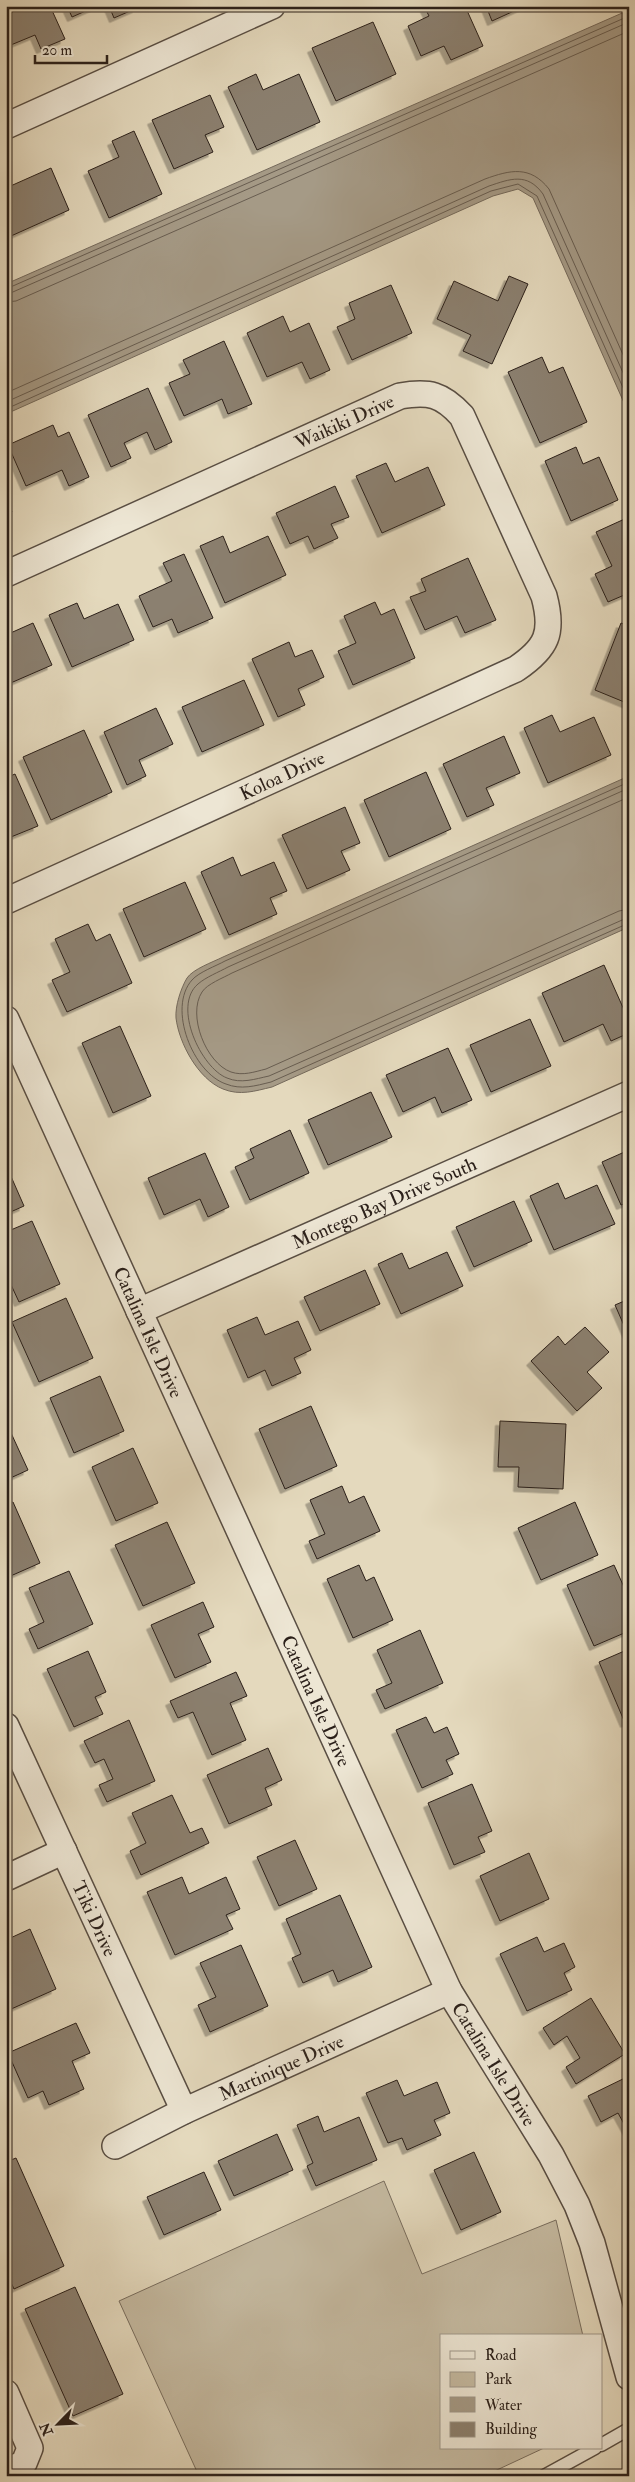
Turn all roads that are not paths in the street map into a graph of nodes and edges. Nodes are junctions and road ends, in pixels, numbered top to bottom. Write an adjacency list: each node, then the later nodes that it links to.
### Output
1 (272, 6): 2 (street)
2 (6, 126)
3 (6, 574): 4 (street, Waikiki Drive)
4 (547, 637): 5 (street, Koloa Drive)
5 (6, 901)
6 (6, 1019): 8 (street, Catalina Isle Drive)
7 (629, 1094): 8 (street, Montego Bay Drive South)
8 (139, 1310): 12 (street, Catalina Isle Drive)
9 (6, 1726): 10 (street, Tiki Drive)
10 (64, 1851): 11 (street); 13 (street, Tiki Drive)
11 (6, 1878)
12 (449, 1991): 13 (street, Martinique Drive); 15 (street, Catalina Isle Drive)
13 (184, 2111): 14 (street, Martinique Drive)
14 (115, 2146)
15 (629, 2377)
16 (6, 2394): 20 (street)
17 (629, 2429): 18 (lane)
18 (602, 2444)
19 (591, 2450): 21 (lane)
20 (6, 2472)
21 (544, 2476)

